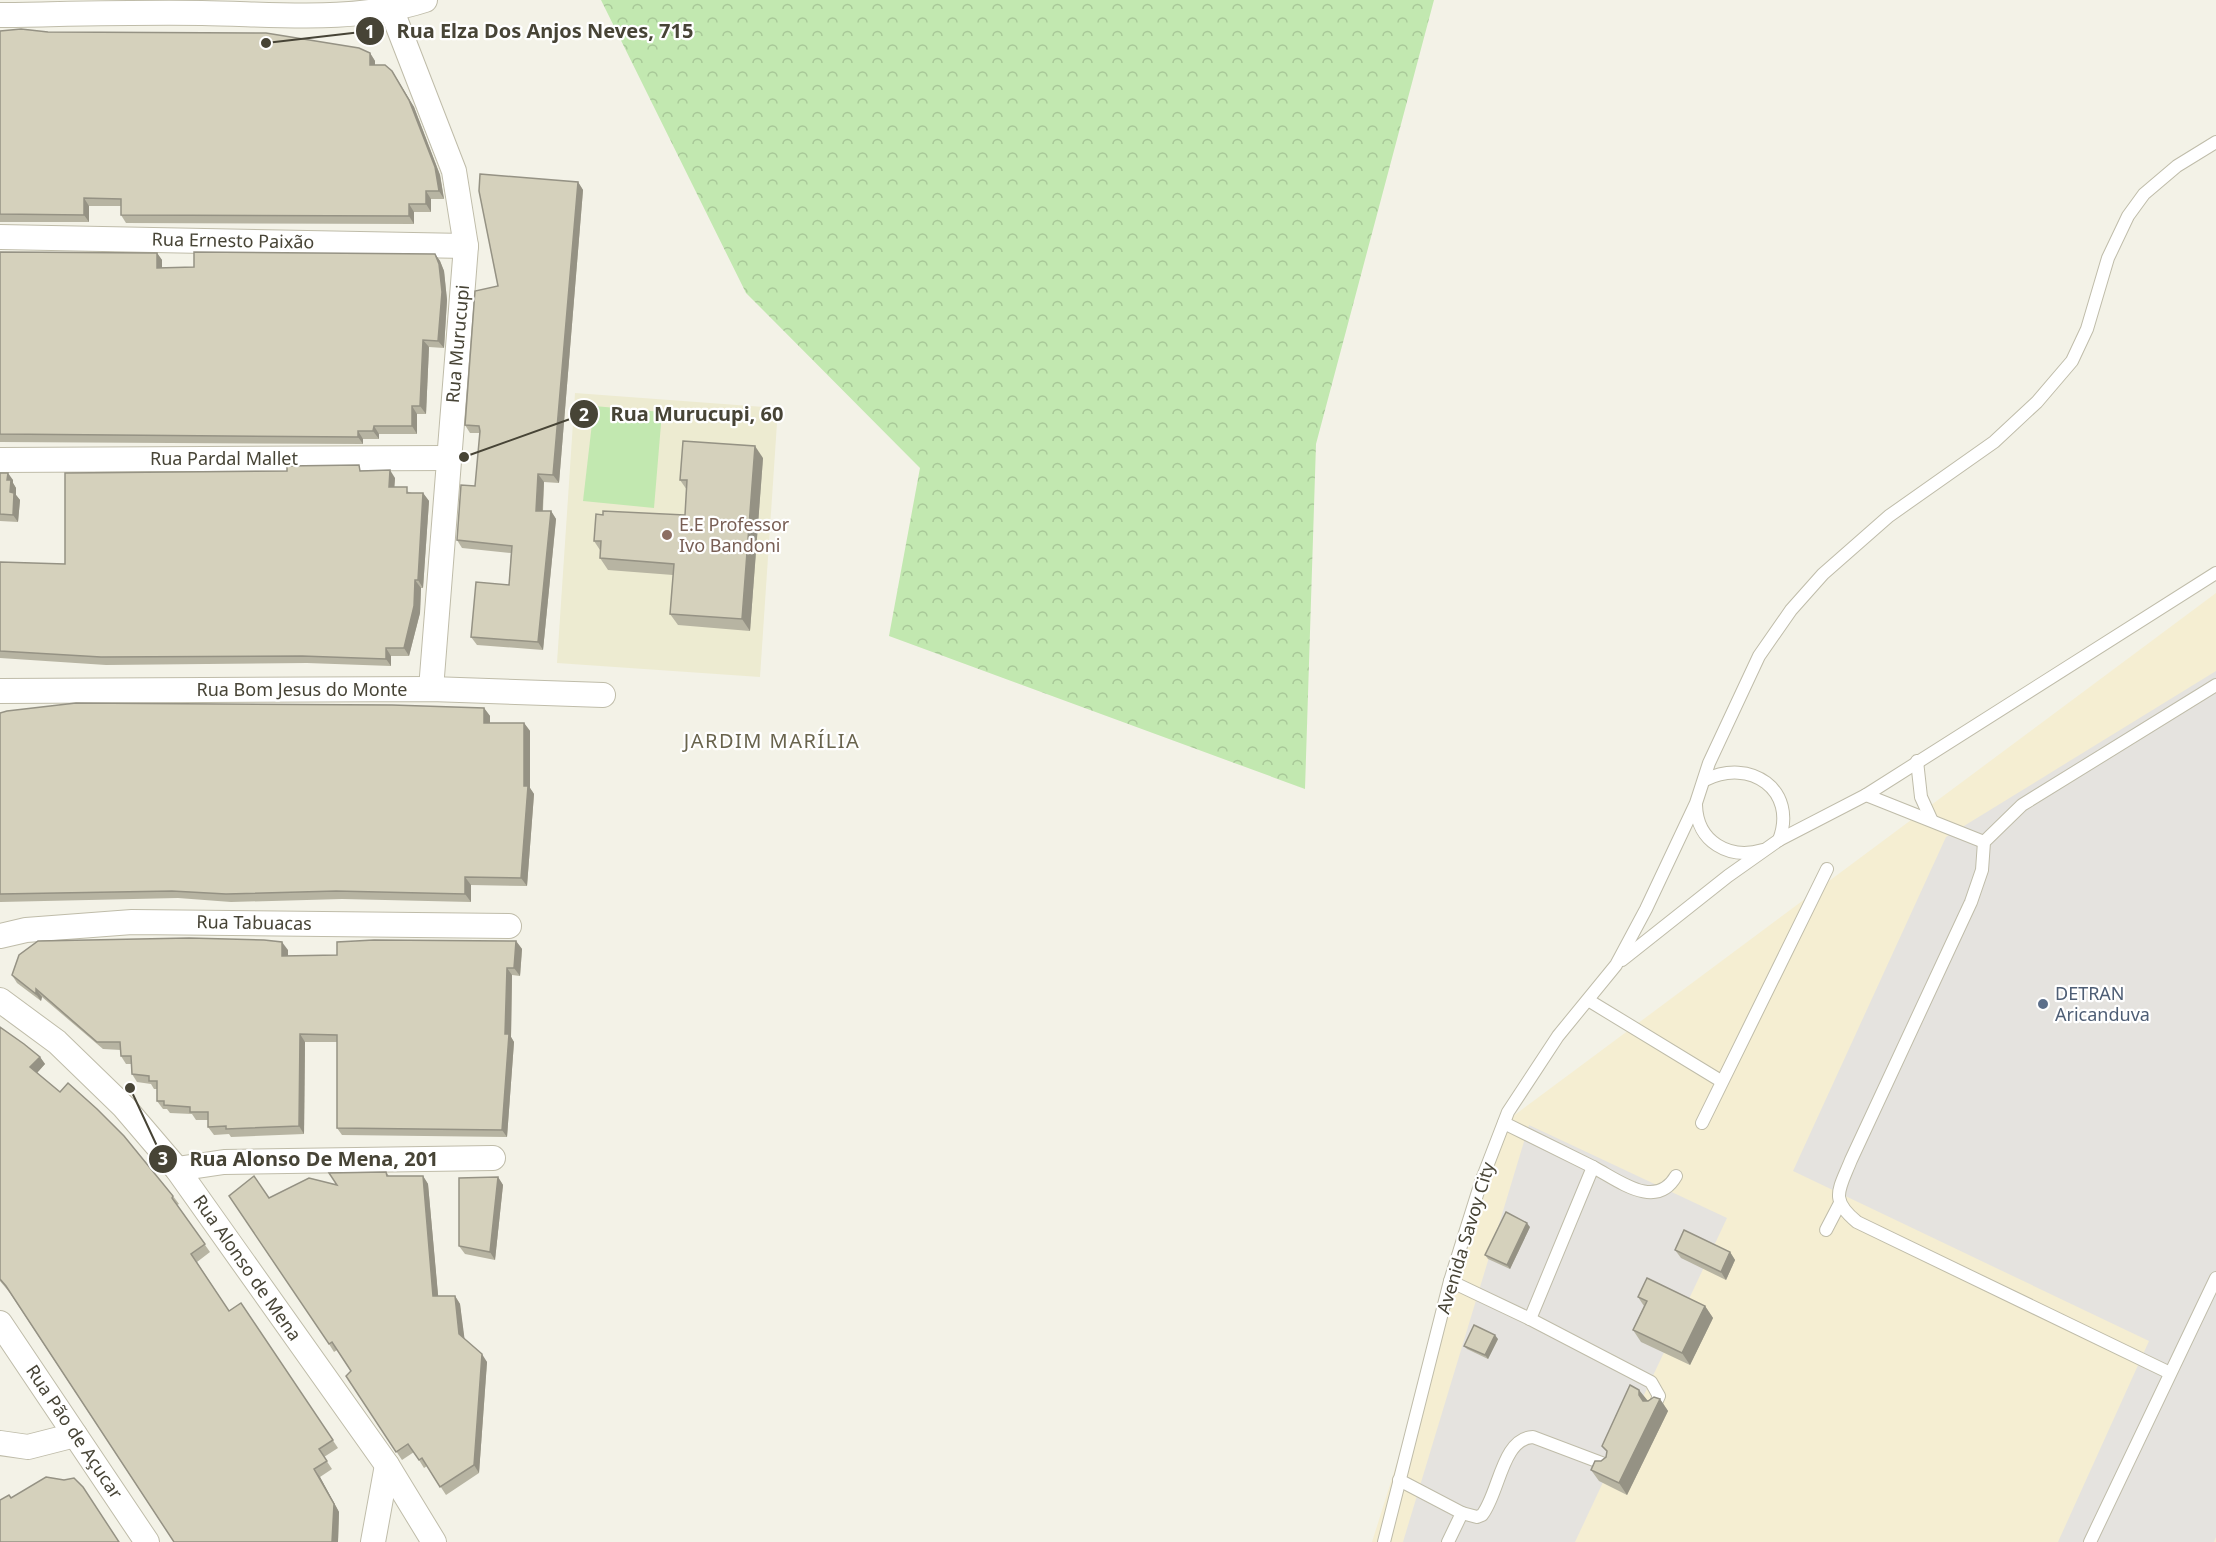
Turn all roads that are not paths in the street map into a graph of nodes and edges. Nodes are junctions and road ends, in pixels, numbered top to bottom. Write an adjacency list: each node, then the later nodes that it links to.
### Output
1 (425, 0): 4 (street)
2 (162, 6): 3 (street); 5 (street)
3 (343, 7): 4 (street)
4 (392, 10): 8 (street, Rua Murucupi)
5 (0, 15)
6 (2216, 142): 17 (lane)
7 (0, 237): 8 (street, Rua Ernesto Paixão)
8 (466, 246): 9 (street, Rua Murucupi)
9 (448, 458): 10 (street, Rua Pardal Mallet); 13 (street, Rua Murucupi)
10 (0, 460)
11 (2216, 573): 16 (lane)
12 (2216, 686): 21 (lane)
13 (431, 689): 14 (street, Rua Bom Jesus do Monte); 15 (street, Rua Bom Jesus do Monte)
14 (0, 691)
15 (603, 695)
16 (1917, 761): 18 (lane); 20 (lane)
17 (1705, 780): 19 (lane); 22 (lane)
18 (1866, 795): 20 (lane); 22 (lane)
19 (1696, 803): 22 (lane); 26 (lane)
20 (1931, 819): 21 (lane)
21 (1984, 842): 36 (lane)
22 (1775, 844): 26 (lane)
23 (1827, 868): 29 (lane)
24 (509, 926): 25 (street, Rua Tabuacas)
25 (0, 936)
26 (1616, 965): 28 (lane, Avenida Savoy City)
27 (0, 1000): 34 (street, Rua Alonso de Mena)
28 (1588, 1000): 29 (lane); 30 (lane, Avenida Savoy City)
29 (1721, 1081): 31 (lane)
30 (1504, 1123): 33 (lane); 39 (lane, Avenida Savoy City)
31 (1702, 1123)
32 (493, 1158): 34 (street)
33 (1593, 1167): 35 (lane); 40 (lane)
34 (177, 1169): 46 (street, Rua Alonso de Mena)
35 (1676, 1176)
36 (1839, 1205): 37 (lane); 42 (lane)
37 (1826, 1230)
38 (2216, 1278): 42 (lane)
39 (1450, 1281): 40 (lane); 48 (lane, Avenida Savoy City)
40 (1530, 1319): 43 (lane)
41 (0, 1323): 44 (street, Rua Pão de Açucar)
42 (2170, 1373): 55 (lane)
43 (1655, 1405)
44 (75, 1435): 45 (street); 50 (street, Rua Pão de Açucar)
45 (0, 1443)
46 (387, 1465): 51 (street); 52 (street, Rua Alonso de Mena)
47 (1607, 1465): 49 (lane)
48 (1399, 1480): 49 (lane); 53 (lane, Avenida Savoy City)
49 (1461, 1513): 54 (lane)
50 (147, 1542)
51 (373, 1542)
52 (434, 1542)
53 (1384, 1542)
54 (1448, 1542)
55 (2090, 1542)

